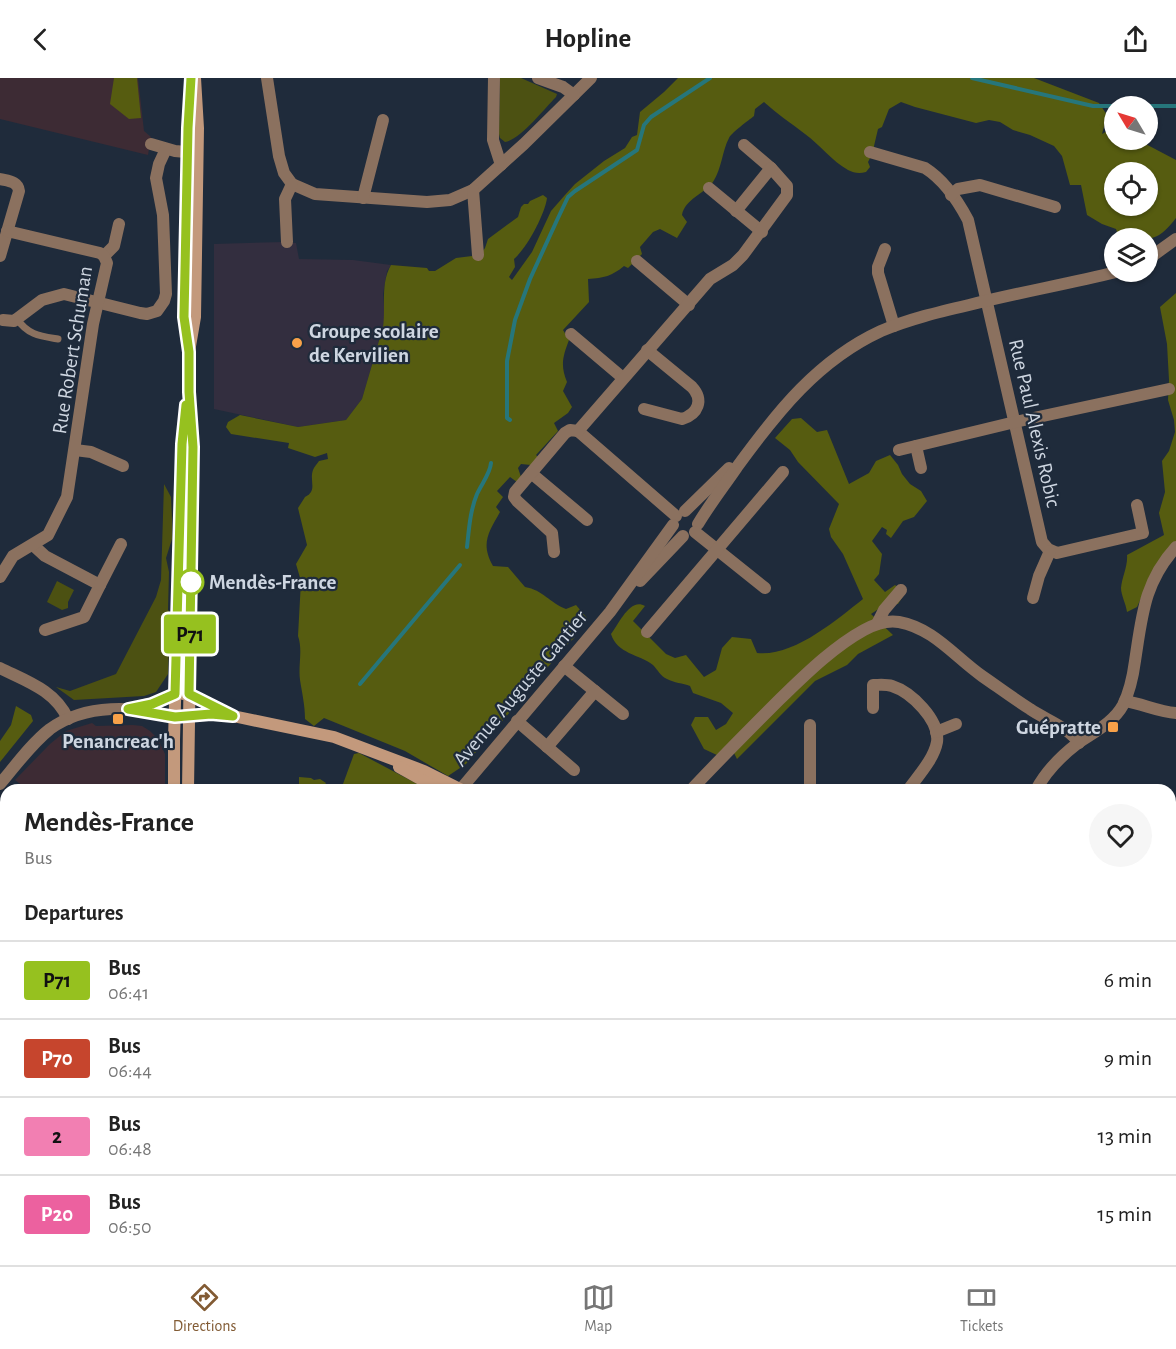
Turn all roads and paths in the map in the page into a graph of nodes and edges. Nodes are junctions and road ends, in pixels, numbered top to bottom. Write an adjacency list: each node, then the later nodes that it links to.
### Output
1 (193, 78): 12 (street)
2 (267, 78): 16 (street)
3 (494, 78): 13 (street)
4 (538, 78): 6 (street)
5 (591, 78): 6 (street)
6 (574, 95): 13 (street)
7 (382, 120): 20 (street)
8 (151, 144): 10 (street)
9 (744, 145): 14 (street)
10 (165, 149): 12 (street); 36 (street)
11 (870, 152): 19 (street, Rue Paul Alexis Robic)
12 (193, 153): 46 (street)
13 (501, 165): 18 (street)
14 (771, 168): 22 (street); 25 (street)
15 (0, 179): 24 (street)
16 (292, 184): 20 (street); 27 (street)
17 (709, 188): 22 (street)
18 (473, 190): 20 (street); 30 (street)
19 (951, 195): 21 (street); 35 (street, Rue Paul Alexis Robic)
20 (363, 198)
21 (1055, 207)
22 (736, 210): 25 (street)
23 (120, 224): 32 (street, Rue Robert Schuman)
24 (8, 231): 31 (street); 32 (street, Rue Robert Schuman)
25 (762, 232): 37 (street)
26 (1176, 239): 29 (street)
27 (287, 242)
28 (885, 249): 40 (street)
29 (1158, 252)
30 (478, 255)
31 (0, 256)
32 (105, 256): 36 (street, Rue Robert Schuman)
33 (637, 261): 37 (street)
34 (1104, 275): 35 (street, Avenue Auguste Gantier)
35 (987, 300): 40 (street, Avenue Auguste Gantier); 48 (street, Rue Paul Alexis Robic)
36 (98, 302): 38 (street); 52 (street, Rue Robert Schuman)
37 (689, 305): 43 (street)
38 (17, 319): 39 (street); 42 (lane)
39 (3, 320)
40 (894, 326): 50 (street, Avenue Auguste Gantier)
41 (571, 334): 44 (street)
42 (58, 339)
43 (647, 350): 44 (street); 47 (street)
44 (622, 378): 49 (street)
45 (1169, 390): 48 (street)
46 (189, 392): 81 (street); 82 (street)
47 (644, 409)
48 (1015, 422): 51 (street); 66 (street, Rue Paul Alexis Robic)
49 (578, 431): 57 (street); 59 (street)
50 (757, 439): 59 (street, Avenue Auguste Gantier); 61 (street, Avenue Auguste Gantier)
51 (916, 446): 53 (street); 55 (street)
52 (75, 450): 54 (street, Rue Robert Schuman); 63 (street, Rue Robert Schuman)
53 (899, 450)
54 (123, 466)
55 (921, 468)
56 (783, 472): 65 (street)
57 (531, 473): 60 (street); 67 (street)
58 (1137, 505): 66 (street)
59 (678, 517): 61 (street); 61 (street); 73 (street, Avenue Auguste Gantier)
60 (586, 519)
61 (692, 530): 65 (street); 73 (street, Avenue Auguste Gantier)
62 (121, 544): 69 (street)
63 (33, 545): 68 (street, Rue Robert Schuman); 69 (street)
64 (1176, 547): 79 (street)
65 (717, 548): 70 (street); 76 (street)
66 (1050, 551): 72 (street)
67 (554, 552)
68 (0, 577)
69 (100, 585): 75 (street)
70 (765, 588)
71 (901, 590): 74 (street)
72 (1033, 598)
73 (610, 612): 77 (street, Avenue Auguste Gantier)
74 (877, 624): 97 (street); 107 (street)
75 (45, 630)
76 (647, 632)
77 (564, 666): 80 (street); 93 (street, Avenue Auguste Gantier)
78 (0, 668): 92 (street)
79 (1131, 687): 83 (street); 84 (street)
80 (595, 691): 88 (street); 98 (street)
81 (175, 694): 82 (street); 86 (street); 90 (street)
82 (189, 694): 89 (street); 91 (street)
83 (1125, 701): 84 (street); 97 (street)
84 (1148, 705): 87 (street)
85 (873, 708): 96 (street)
86 (128, 709): 90 (street); 92 (street)
87 (1176, 713)
88 (623, 714)
89 (233, 716): 91 (street); 99 (street)
90 (175, 717): 91 (street); 102 (street)
91 (189, 717): 103 (street)
92 (68, 719): 101 (street)
93 (517, 721): 98 (street); 106 (street, Avenue Auguste Gantier)
94 (956, 724): 96 (street)
95 (810, 725): 108 (street)
96 (936, 732): 109 (street)
97 (1078, 743): 110 (street)
98 (547, 747): 100 (street)
99 (375, 752): 104 (street); 105 (street)
100 (574, 770)
101 (0, 784)
102 (174, 784)
103 (188, 784)
104 (430, 784)
105 (449, 784)
106 (466, 784)
107 (697, 784)
108 (810, 784)
109 (912, 784)
110 (1040, 784)

